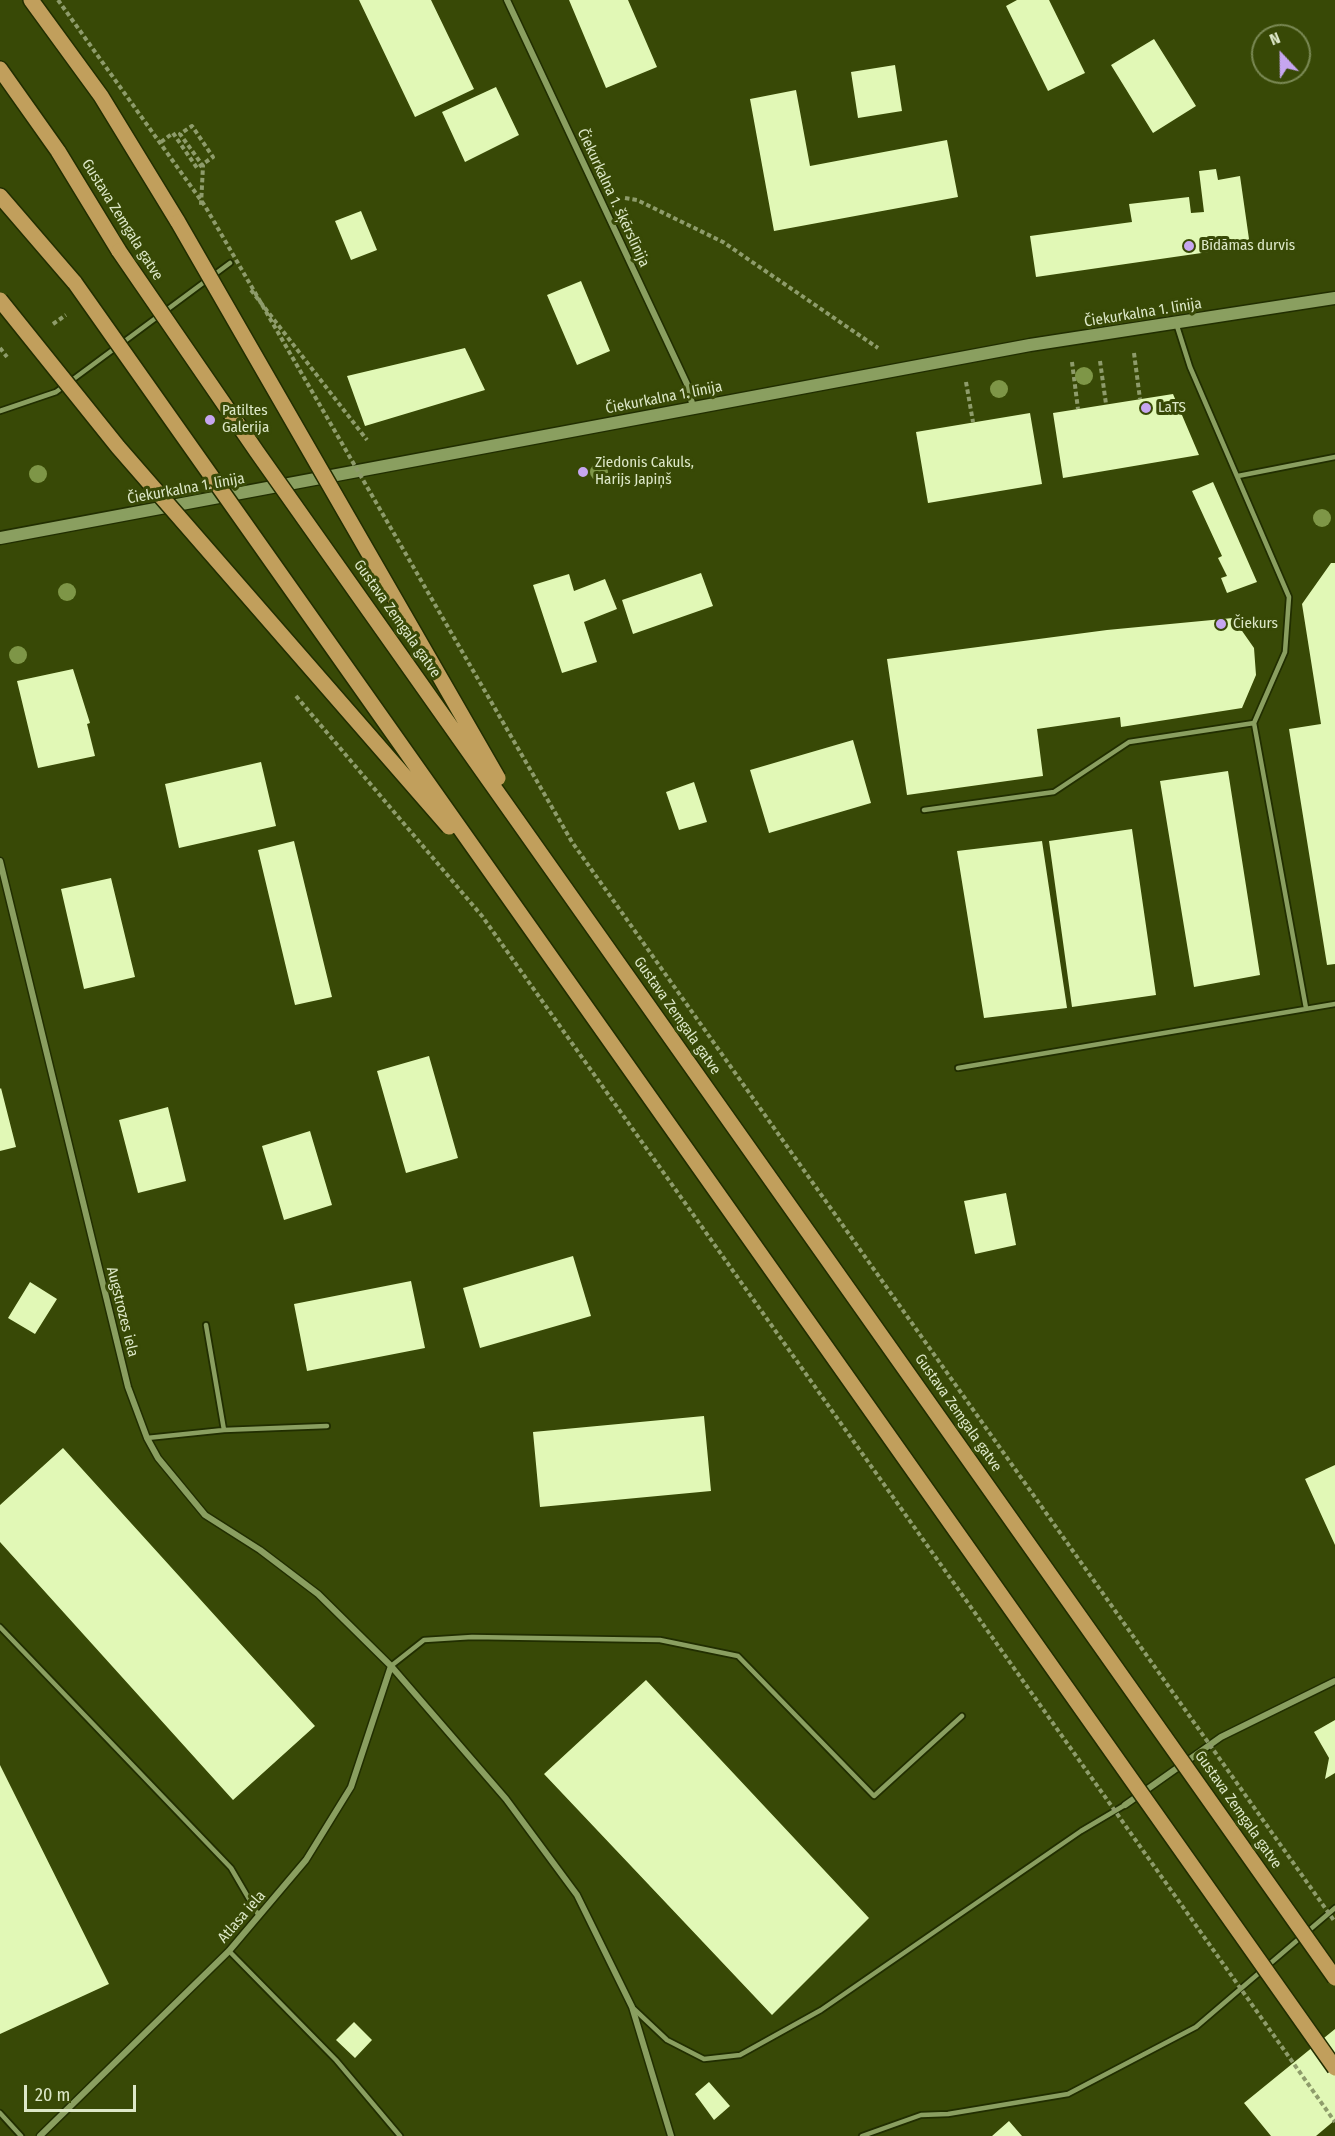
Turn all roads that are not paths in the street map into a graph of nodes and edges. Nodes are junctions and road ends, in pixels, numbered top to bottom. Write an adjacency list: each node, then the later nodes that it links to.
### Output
1 (31, 0): 17 (main road, bridge)
2 (507, 0): 9 (street, Čiekurkalna 1. šķērslīnija)
3 (0, 69): 17 (main road, Gustava Zemgala gatve, bridge)
4 (0, 196): 18 (main road, bridge)
5 (230, 263): 10 (lane)
6 (1335, 298): 8 (street, Čiekurkalna 1. līnija)
7 (0, 300): 18 (main road, bridge)
8 (1176, 323): 9 (street, Čiekurkalna 1. līnija); 12 (lane)
9 (693, 407): 13 (street, Čiekurkalna 1. līnija)
10 (0, 411)
11 (1335, 457): 12 (lane)
12 (1238, 476): 14 (lane)
13 (0, 537)
14 (1254, 723): 15 (lane); 20 (lane)
15 (924, 810)
16 (0, 861): 25 (street, Augstrozes iela)
17 (547, 864): 34 (main road, Gustava Zemgala gatve, bridge)
18 (502, 888): 36 (main road, bridge)
19 (1335, 1004): 20 (lane)
20 (1306, 1008): 21 (lane)
21 (958, 1068)
22 (206, 1325): 24 (lane)
23 (327, 1426): 24 (lane)
24 (224, 1430): 25 (lane)
25 (147, 1438): 27 (street, Augstrozes iela)
26 (0, 1627): 32 (lane)
27 (391, 1666): 29 (lane); 32 (street, Atlasa iela); 35 (street, Augstrozes iela)
28 (1335, 1681): 30 (street)
29 (962, 1716)
30 (1125, 1805): 35 (lane)
31 (1335, 1908): 42 (lane)
32 (259, 1916): 33 (street, Atlasa iela)
33 (229, 1951): 39 (street, Atlasa iela); 40 (lane)
34 (1335, 1978)
35 (632, 2007): 41 (street, Augstrozes iela)
36 (1335, 2068)
37 (0, 2113): 38 (lane)
38 (21, 2136)
39 (40, 2136)
40 (400, 2136)
41 (671, 2136)
42 (862, 2136)

